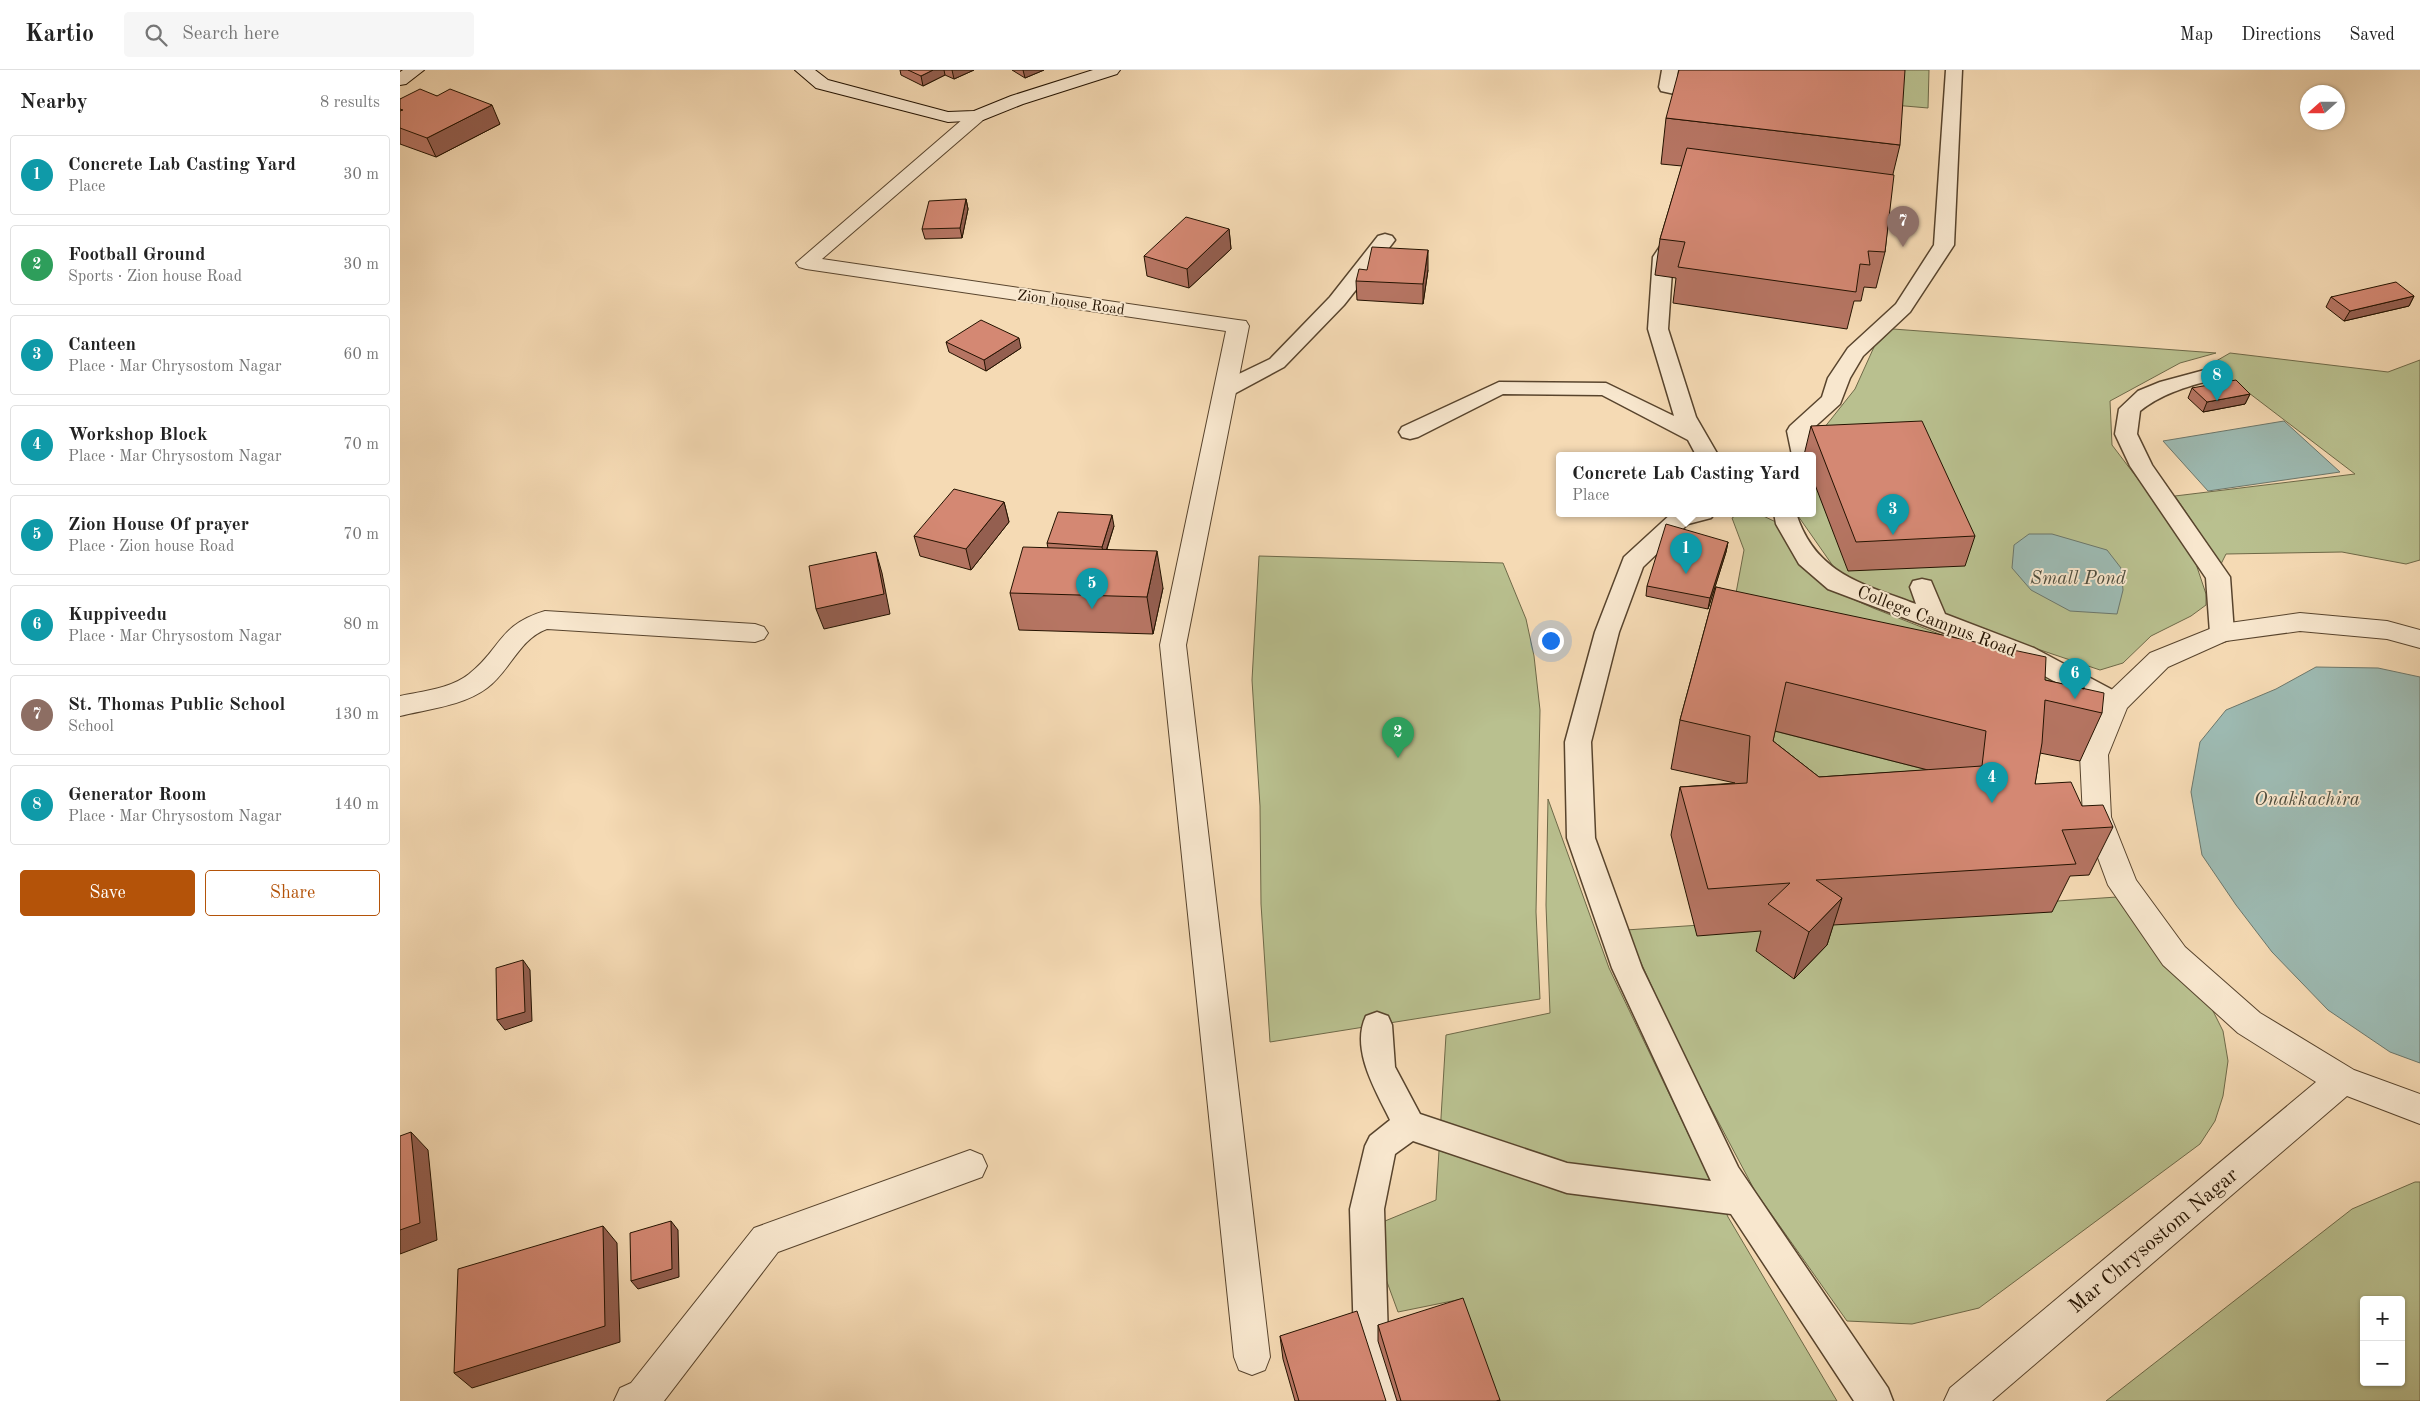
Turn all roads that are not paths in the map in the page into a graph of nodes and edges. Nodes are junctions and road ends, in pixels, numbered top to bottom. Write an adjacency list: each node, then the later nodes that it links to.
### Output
1 (415, 70): 6 (street)
2 (804, 70): 7 (street)
3 (1111, 70): 7 (street)
4 (1670, 70): 8 (lane)
5 (1954, 70): 16 (lane)
6 (400, 80)
7 (977, 116): 12 (street, Zion house Road)
8 (1708, 122)
9 (1683, 225): 14 (lane)
10 (1385, 240): 12 (lane)
11 (2212, 374): 22 (lane)
12 (1226, 389): 32 (street, Zion house Road)
13 (1410, 432): 14 (lane)
14 (1696, 436): 15 (lane)
15 (1705, 452)
16 (1802, 452)
17 (1685, 517): 31 (lane)
18 (1786, 517): 20 (lane, College Campus Road)
19 (1922, 587): 20 (lane)
20 (1935, 620): 24 (lane, College Campus Road)
21 (755, 633): 25 (street)
22 (2222, 633): 23 (street); 24 (street)
23 (2420, 639)
24 (2115, 704): 27 (street)
25 (400, 706)
26 (1378, 1025): 29 (lane)
27 (2342, 1080): 28 (street); 36 (street, Mar Chrysostom Nagar)
28 (2420, 1109)
29 (1409, 1125): 31 (lane); 34 (lane)
30 (970, 1166): 33 (street)
31 (1740, 1200): 35 (lane)
32 (1252, 1357)
33 (633, 1401)
34 (1390, 1401)
35 (1876, 1401)
36 (1963, 1401)

